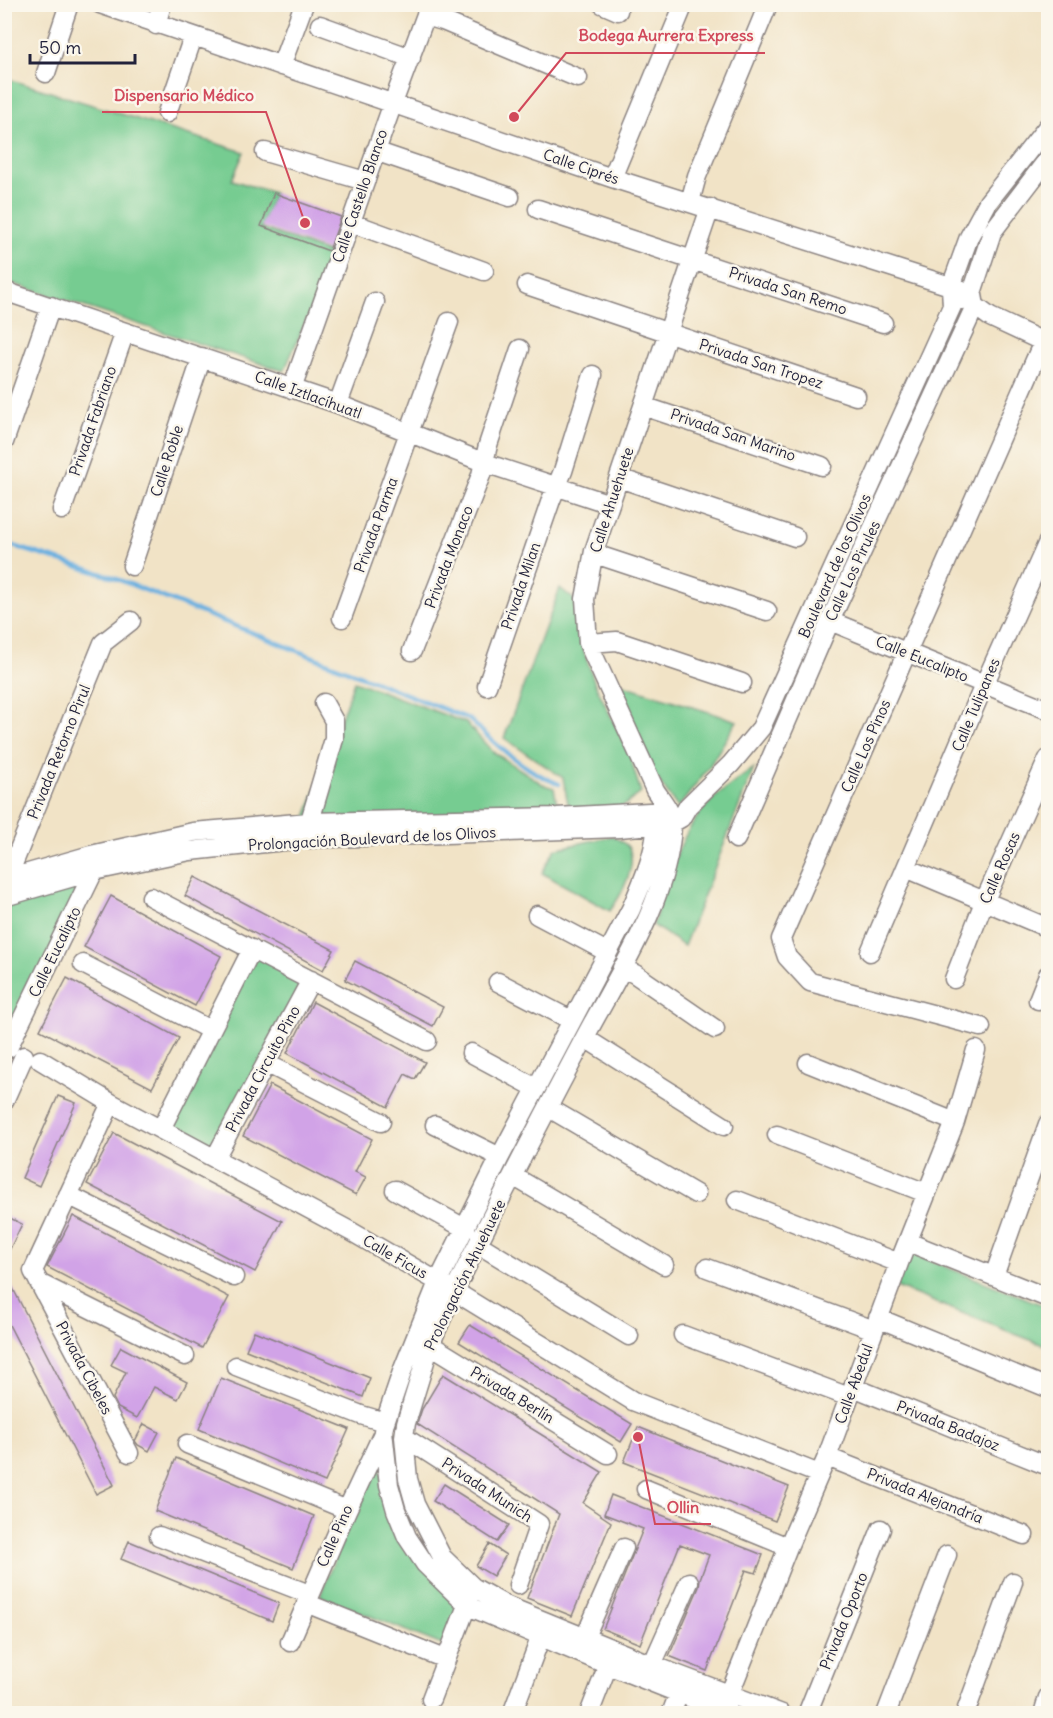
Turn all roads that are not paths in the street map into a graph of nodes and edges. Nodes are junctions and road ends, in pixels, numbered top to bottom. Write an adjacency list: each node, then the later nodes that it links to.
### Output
1 (69, 4): 13 (street)
2 (100, 4): 8 (street, Calle Ciprés)
3 (162, 4): 8 (street)
4 (304, 4): 12 (street)
5 (684, 4): 21 (street)
6 (767, 7): 24 (street)
7 (428, 10): 11 (street, Calle Castello Blanco); 14 (street)
8 (156, 25): 10 (street, Calle Ciprés)
9 (320, 25): 11 (street)
10 (193, 37): 12 (street, Calle Ciprés); 16 (street)
11 (411, 58): 15 (street, Calle Castello Blanco)
12 (281, 66): 15 (street, Calle Ciprés)
13 (46, 73)
14 (578, 78)
15 (393, 103): 19 (street, Calle Castello Blanco); 21 (street, Calle Ciprés)
16 (167, 113)
17 (1048, 126): 31 (street, Boulevard de los Olivos)
18 (265, 152): 22 (street)
19 (375, 152): 22 (street, Calle Castello Blanco); 23 (street)
20 (1048, 159): 33 (street)
21 (612, 178): 24 (street, Calle Ciprés)
22 (365, 181): 27 (street, Calle Castello Blanco)
23 (510, 197)
24 (690, 202): 25 (street, Calle Ciprés)
25 (710, 208): 28 (street, Calle Ahuehuete); 31 (street, Calle Ciprés)
26 (538, 209): 28 (street, Privada San Remo)
27 (352, 223): 29 (street); 45 (street, Calle Castello Blanco)
28 (693, 258): 38 (street, Privada San Remo); 40 (street, Calle Ahuehuete)
29 (484, 271)
30 (527, 285): 40 (street, Privada San Tropez)
31 (951, 287): 33 (street, Calle Ciprés); 36 (street, Boulevard de los Olivos)
32 (4, 291): 35 (street, Calle Iztlacíhuatl)
33 (974, 300): 36 (street); 41 (street, Calle Ciprés); 64 (street, Calle Los Pirules)
34 (375, 302): 47 (street)
35 (51, 306): 39 (street, Calle Iztlacíhuatl); 50 (street)
36 (952, 306): 74 (street, Boulevard de los Olivos)
37 (449, 322): 49 (street, Privada Parma)
38 (883, 322)
39 (125, 332): 43 (street, Calle Iztlacíhuatl); 56 (street, Privada Fabriano)
40 (667, 332): 46 (street, Privada San Tropez); 48 (street, Calle Ahuehuete)
41 (1046, 343): 67 (street, Calle Los Pinos)
42 (520, 349): 51 (street, Privada Monaco)
43 (202, 357): 45 (street, Calle Iztlacíhuatl); 60 (street, Calle Roble)
44 (593, 375): 54 (street, Privada Milan)
45 (292, 389): 47 (street, Calle Iztlacíhuatl)
46 (856, 396)
47 (338, 404): 49 (street, Calle Iztlacíhuatl)
48 (643, 406): 52 (street, Privada San Marino); 53 (street, Calle Ahuehuete)
49 (410, 432): 51 (street, Calle Iztlacíhuatl); 62 (street, Privada Parma)
50 (4, 442)
51 (485, 462): 54 (street, Calle Iztlacíhuatl); 66 (street, Privada Monaco)
52 (822, 466)
53 (619, 478): 55 (street, Calle Ahuehuete); 57 (street)
54 (556, 488): 55 (street, Calle Iztlacíhuatl); 70 (street, Privada Milan)
55 (610, 504): 59 (street, Calle Ahuehuete)
56 (62, 510)
57 (795, 537)
58 (1048, 542): 69 (street, Calle Tulipanes)
59 (594, 551): 61 (street); 65 (street, Calle Ahuehuete)
60 (132, 566)
61 (767, 610)
62 (342, 618)
63 (131, 621): 79 (street, Privada Retorno Pirul)
64 (830, 621): 67 (street, Calle Eucalipto); 76 (street, Calle Los Pirules)
65 (588, 643): 68 (street); 74 (street, Calle Ahuehuete)
66 (412, 651)
67 (906, 653): 69 (street, Calle Eucalipto); 96 (street, Calle Los Pinos)
68 (742, 683)
69 (984, 685): 72 (street, Calle Eucalipto); 78 (street, Calle Tulipanes)
70 (487, 686)
71 (324, 703): 75 (street)
72 (1048, 710)
73 (1048, 759): 81 (street, Calle Rosas)
74 (664, 818): 75 (street, Prolongación Boulevard de los Olivos); 85 (street, Prolongación Ahuehuete); 88 (street, Prolongación Ahuehuete)
75 (307, 831): 77 (street, Prolongación Boulevard de los Olivos)
76 (736, 839)
77 (92, 863): 79 (street, Prolongación Boulevard de los Olivos); 102 (street, Calle Eucalipto)
78 (906, 868): 81 (street); 86 (street, Calle Tulipanes)
79 (6, 888)
80 (151, 897): 84 (street)
81 (984, 902): 83 (street); 90 (street, Calle Rosas)
82 (537, 915): 85 (street)
83 (1048, 928)
84 (245, 946): 92 (street); 95 (street)
85 (607, 952): 94 (street, Prolongación Ahuehuete)
86 (870, 952)
87 (82, 964): 95 (street)
88 (622, 968): 97 (street); 98 (street, Prolongación Ahuehuete)
89 (1048, 975): 93 (street)
90 (954, 979)
91 (498, 982): 94 (street)
92 (317, 983): 99 (street); 104 (street, Privada Circuito Pino)
93 (1038, 1000)
94 (571, 1020): 105 (street, Prolongación Ahuehuete)
95 (203, 1026): 114 (street)
96 (981, 1027)
97 (715, 1029)
98 (585, 1038): 108 (street, Prolongación Ahuehuete); 113 (street)
99 (427, 1041)
100 (976, 1050): 110 (street, Calle Abedul)
101 (471, 1053): 105 (street)
102 (22, 1054): 106 (street, Calle Eucalipto); 107 (street, Calle Ficus)
103 (808, 1063): 110 (street)
104 (272, 1065): 109 (street); 117 (street, Privada Circuito Pino)
105 (536, 1088): 116 (street, Prolongación Ahuehuete)
106 (4, 1101)
107 (111, 1103): 114 (street, Calle Ficus); 122 (street)
108 (549, 1108): 118 (street, Prolongación Ahuehuete); 121 (street)
109 (381, 1122)
110 (955, 1122): 120 (street, Calle Abedul)
111 (1048, 1124): 130 (street)
112 (435, 1125): 116 (street)
113 (724, 1126)
114 (160, 1129): 117 (street, Calle Ficus)
115 (777, 1135): 120 (street)
116 (500, 1157): 124 (street, Prolongación Ahuehuete)
117 (215, 1158): 133 (street, Calle Ficus)
118 (513, 1176): 126 (street, Prolongación Ahuehuete); 128 (street)
119 (395, 1190): 124 (street)
120 (926, 1193): 125 (street, Calle Abedul)
121 (696, 1194)
122 (71, 1196): 131 (street); 132 (street)
123 (737, 1200): 127 (street)
124 (466, 1229): 133 (street, Prolongación Ahuehuete)
125 (908, 1242): 127 (street, Calle Abedul); 130 (street)
126 (478, 1244): 134 (street, Prolongación Ahuehuete); 138 (street)
127 (899, 1263): 136 (street, Calle Abedul)
128 (664, 1265)
129 (707, 1268): 136 (street)
130 (994, 1276): 135 (street)
131 (234, 1277)
132 (39, 1282): 140 (street, Privada Cibeles); 147 (street, Privada Cibeles)
133 (438, 1282): 134 (street, Calle Ficus); 139 (street, Prolongación Ahuehuete)
134 (454, 1291): 139 (street, Prolongación Ahuehuete); 151 (street, Calle Ficus)
135 (1048, 1298)
136 (876, 1324): 142 (street); 143 (street, Calle Abedul)
137 (683, 1335): 143 (street, Privada Badajoz)
138 (629, 1336)
139 (423, 1340): 144 (street, Prolongación Ahuehuete); 145 (street, Prolongación Ahuehuete); 148 (street, Privada Berlín)
140 (185, 1356)
141 (236, 1366): 144 (street)
142 (1048, 1388)
143 (851, 1392): 149 (street, Calle Abedul); 150 (street, Privada Badajoz)
144 (384, 1427): 153 (street, Calle Pino); 165 (street, Prolongación Ahuehuete)
145 (408, 1439): 162 (street, Privada Munich); 163 (street, Prolongación Ahuehuete)
146 (187, 1444): 153 (street)
147 (129, 1453)
148 (608, 1454)
149 (827, 1457): 151 (street, Calle Abedul); 155 (street, Privada Alejandría)
150 (1043, 1464)
151 (819, 1474): 157 (street, Calle Abedul)
152 (646, 1489): 157 (street)
153 (347, 1510): 164 (street, Calle Pino)
154 (880, 1529): 181 (street, Privada Oporto)
155 (1024, 1535)
156 (159, 1536): 164 (street)
157 (788, 1547): 173 (street, Calle Abedul)
158 (624, 1548): 167 (street)
159 (947, 1555): 182 (street)
160 (689, 1582): 171 (street)
161 (1013, 1582): 183 (street)
162 (518, 1585)
163 (473, 1587): 165 (street); 167 (street, Prolongación Ahuehuete)
164 (308, 1599): 168 (street, Calle Pino); 169 (street)
165 (468, 1606): 166 (street, Prolongación Ahuehuete); 169 (street)
166 (541, 1636): 170 (street, Prolongación Ahuehuete); 177 (street)
167 (585, 1637): 171 (street, Prolongación Ahuehuete)
168 (290, 1642)
169 (445, 1659): 175 (street)
170 (608, 1665): 172 (street, Prolongación Ahuehuete); 178 (street)
171 (652, 1665): 173 (street, Prolongación Ahuehuete)
172 (679, 1693): 176 (street, Prolongación Ahuehuete); 179 (street)
173 (730, 1693): 176 (street, Calle Abedul); 180 (street, Prolongación Ahuehuete)
174 (1048, 1697): 184 (street)
175 (431, 1699)
176 (725, 1712)
177 (512, 1713)
178 (589, 1713)
179 (671, 1713)
180 (782, 1713)
181 (807, 1713)
182 (886, 1713)
183 (965, 1713)
184 (1043, 1713)

